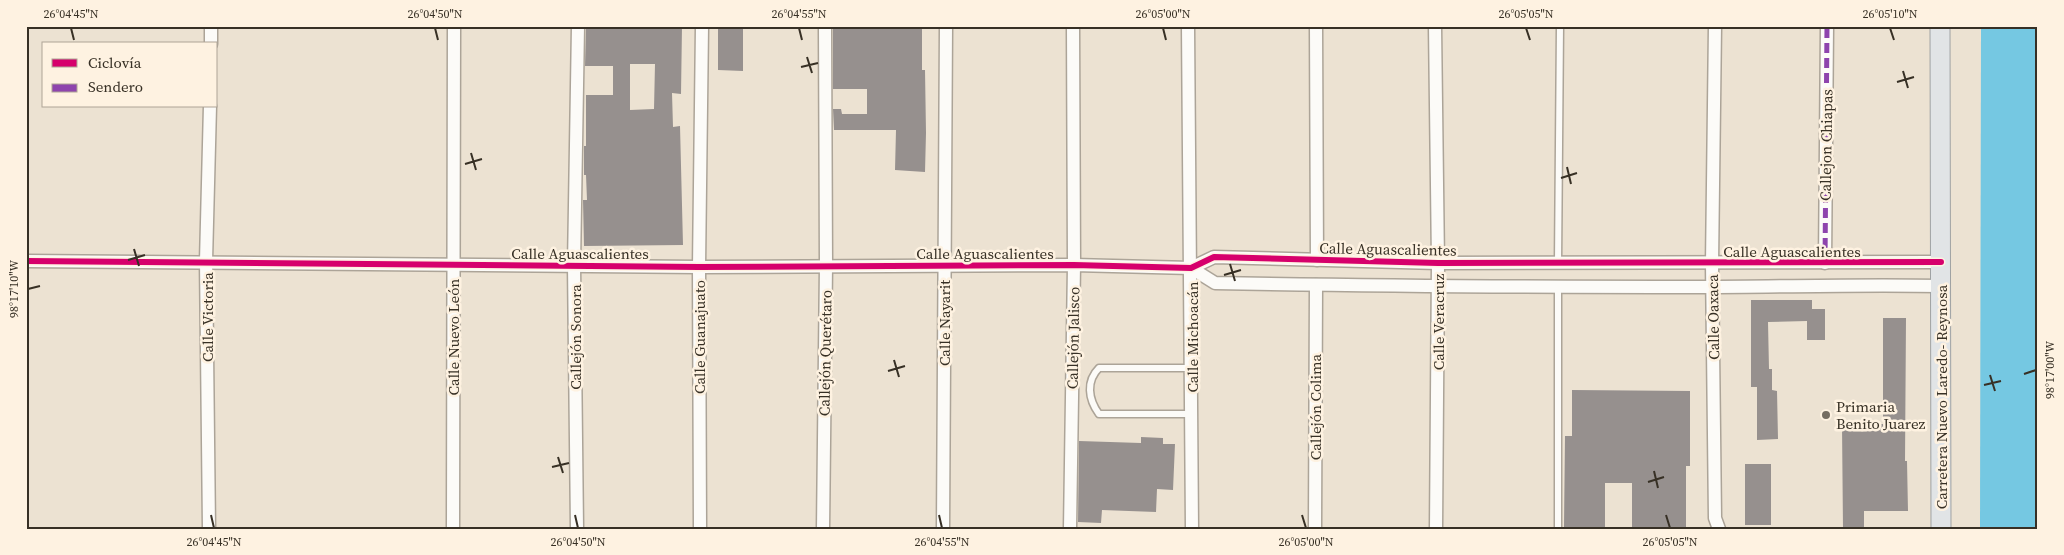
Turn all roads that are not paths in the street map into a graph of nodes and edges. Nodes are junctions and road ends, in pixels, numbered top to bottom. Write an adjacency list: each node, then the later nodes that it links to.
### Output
1 (211, 26): 15 (street)
2 (454, 26): 25 (street, Calle Nuevo León)
3 (578, 26): 26 (street, Callejón Sonora)
4 (702, 26): 30 (street, Calle Guanajuato)
5 (825, 26): 28 (street, Callejón Querétaro)
6 (946, 26): 29 (street, Calle Nayarit)
7 (1073, 26): 27 (street, Callejón Jalisco)
8 (1188, 26): 31 (street, Calle Michoacán)
9 (1316, 26): 17 (street)
10 (1435, 26): 20 (street, Calle Veracruz)
11 (1560, 26): 22 (lane)
12 (1715, 26): 24 (street, Calle Oaxaca)
13 (1828, 26): 23 (street, Callejon Chiapas)
14 (1940, 26): 21 (main road, Carretera Nuevo Laredo- Reynosa)
15 (211, 42)
16 (210, 108): 19 (street, Calle Victoria)
17 (1317, 260): 20 (street, Calle Aguascalientes); 31 (street, Calle Aguascalientes)
18 (26, 261): 19 (street, Calle Aguascalientes)
19 (206, 261): 25 (street, Calle Aguascalientes); 40 (street, Calle Victoria)
20 (1438, 262): 22 (street, Calle Aguascalientes); 36 (street, Calle Veracruz)
21 (1941, 262): 23 (street, Calle Aguascalientes); 33 (main road, Carretera Nuevo Laredo- Reynosa)
22 (1558, 263): 24 (street, Calle Aguascalientes)
23 (1825, 263): 24 (street, Calle Aguascalientes)
24 (1712, 264): 35 (street, Calle Oaxaca)
25 (454, 265): 26 (street, Calle Aguascalientes); 41 (street, Calle Nuevo León)
26 (574, 265): 30 (street, Calle Aguascalientes); 42 (street, Callejón Sonora)
27 (1074, 265): 29 (street, Calle Aguascalientes); 31 (street, Calle Aguascalientes); 46 (street, Callejón Jalisco)
28 (826, 266): 29 (street, Calle Aguascalientes); 30 (street, Calle Aguascalientes); 44 (street, Callejón Querétaro)
29 (945, 266): 45 (street, Calle Nayarit)
30 (699, 267): 43 (street, Calle Guanajuato)
31 (1191, 268): 32 (street); 37 (street, Calle Michoacán)
32 (1316, 285): 36 (street); 48 (street, Callejón Colima)
33 (1941, 286): 35 (street); 51 (main road, Carretera Nuevo Laredo- Reynosa)
34 (1558, 287): 35 (street); 36 (street); 50 (lane)
35 (1712, 287): 39 (street, Calle Oaxaca)
36 (1438, 288): 49 (street, Calle Veracruz)
37 (1192, 368): 38 (street, Calle Michoacán); 38 (lane)
38 (1192, 414): 47 (street, Calle Michoacán)
39 (1714, 525)
40 (209, 529)
41 (453, 529)
42 (577, 529)
43 (700, 529)
44 (823, 529)
45 (943, 529)
46 (1070, 529)
47 (1192, 529)
48 (1315, 529)
49 (1436, 529)
50 (1558, 529)
51 (1941, 529)

